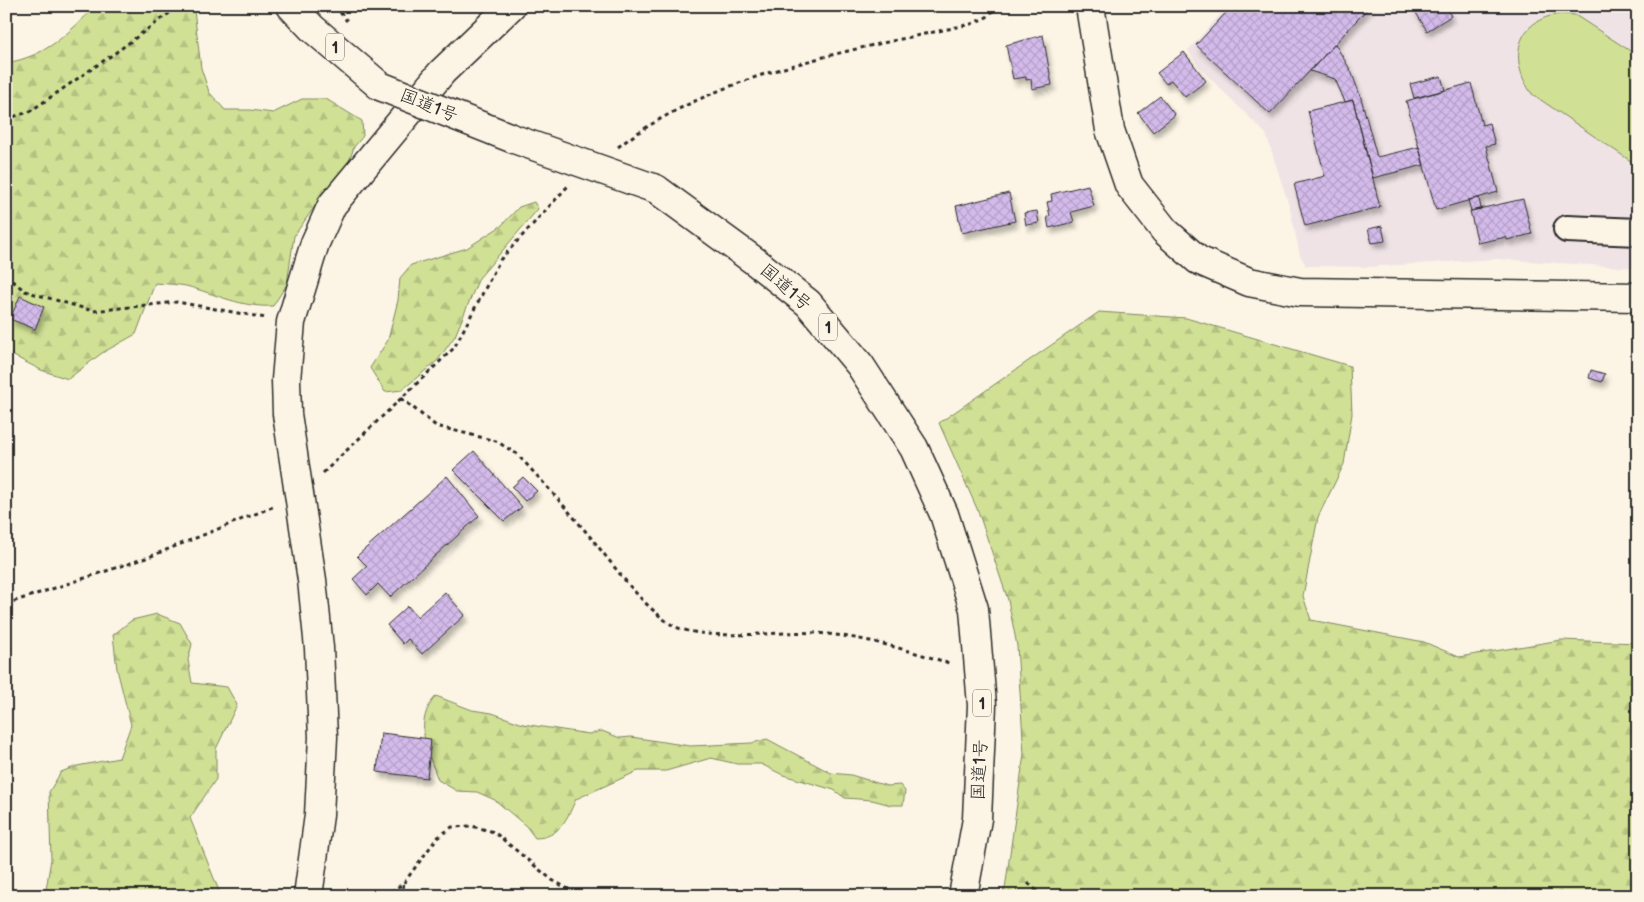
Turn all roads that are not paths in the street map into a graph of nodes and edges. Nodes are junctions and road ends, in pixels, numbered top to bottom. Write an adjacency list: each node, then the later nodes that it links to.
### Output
1 (291, 6): 4 (main road, 国道1号 / 1)
2 (511, 6): 8 (main road)
3 (1090, 6): 7 (main road)
4 (307, 17): 9 (main road, 国道1号 / 1, bridge)
5 (1567, 229): 6 (street)
6 (1638, 232)
7 (1638, 296)
8 (308, 896)
9 (963, 896)

